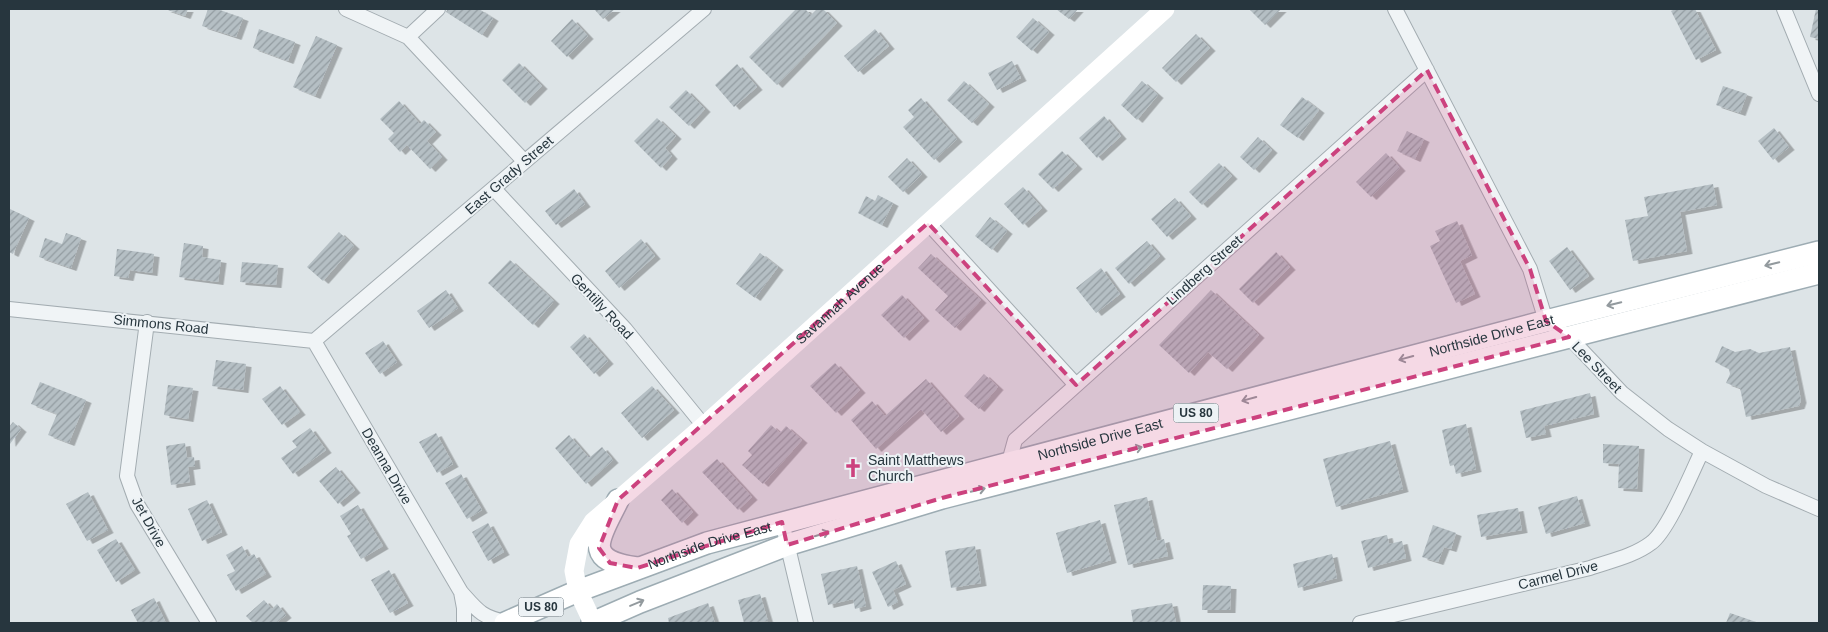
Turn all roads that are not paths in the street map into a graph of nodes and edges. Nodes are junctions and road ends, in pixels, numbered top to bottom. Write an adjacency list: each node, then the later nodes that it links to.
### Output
1 (346, 9): 7 (street)
2 (438, 9): 7 (street)
3 (704, 9): 10 (street, East Grady Street)
4 (1165, 9): 12 (street, Savannah Avenue)
5 (1395, 9): 8 (street)
6 (1784, 9): 9 (street)
7 (408, 37): 10 (street)
8 (1427, 70): 16 (street); 20 (street, Lindberg Street)
9 (1819, 94)
10 (524, 161): 11 (street, East Grady Street)
11 (495, 190): 19 (street, East Grady Street); 21 (street, Gentilly Road)
12 (928, 223): 20 (street); 21 (street, Savannah Avenue)
13 (1819, 252): 16 (main road, Northside Drive East / US 80, one-way to 16)
14 (1819, 273): 18 (main road, Northside Drive East / US 80)
15 (9, 309): 17 (street, Simmons Road)
16 (1546, 321): 18 (street, Lee Street); 23 (main road, Northside Drive East / US 80, one-way to 23)
17 (147, 322): 19 (street, Simmons Road); 32 (street, Jet Drive)
18 (1569, 337): 22 (street, Lee Street); 24 (main road, Northside Drive East / US 80, one-way to 18)
19 (314, 341): 31 (street, Deanna Drive)
20 (1076, 385): 23 (street, Lindberg Street)
21 (704, 426): 25 (street, Savannah Avenue)
22 (1702, 451): 26 (street, Lee Street); 37 (street, Carmel Drive)
23 (1009, 463): 24 (street, Lindberg Street); 27 (main road, Northside Drive East / US 80)
24 (1004, 484): 28 (main road, Northside Drive East / US 80, one-way to 24)
25 (618, 500): 29 (main road); 30 (street, Savannah Avenue)
26 (1819, 509)
27 (782, 522): 28 (street); 29 (main road, Northside Drive East / US 80)
28 (787, 545): 35 (main road, Northside Drive East / US 80, one-way to 28); 36 (street)
29 (636, 568): 30 (main road, Northside Drive East / US 80)
30 (578, 591): 34 (main road, Northside Drive East / US 80); 35 (street, Savannah Avenue)
31 (460, 592): 33 (street, Deanna Drive); 34 (street, Deanna Drive)
32 (209, 623)
33 (464, 623)
34 (506, 623)
35 (592, 623)
36 (806, 623)
37 (1360, 623)

